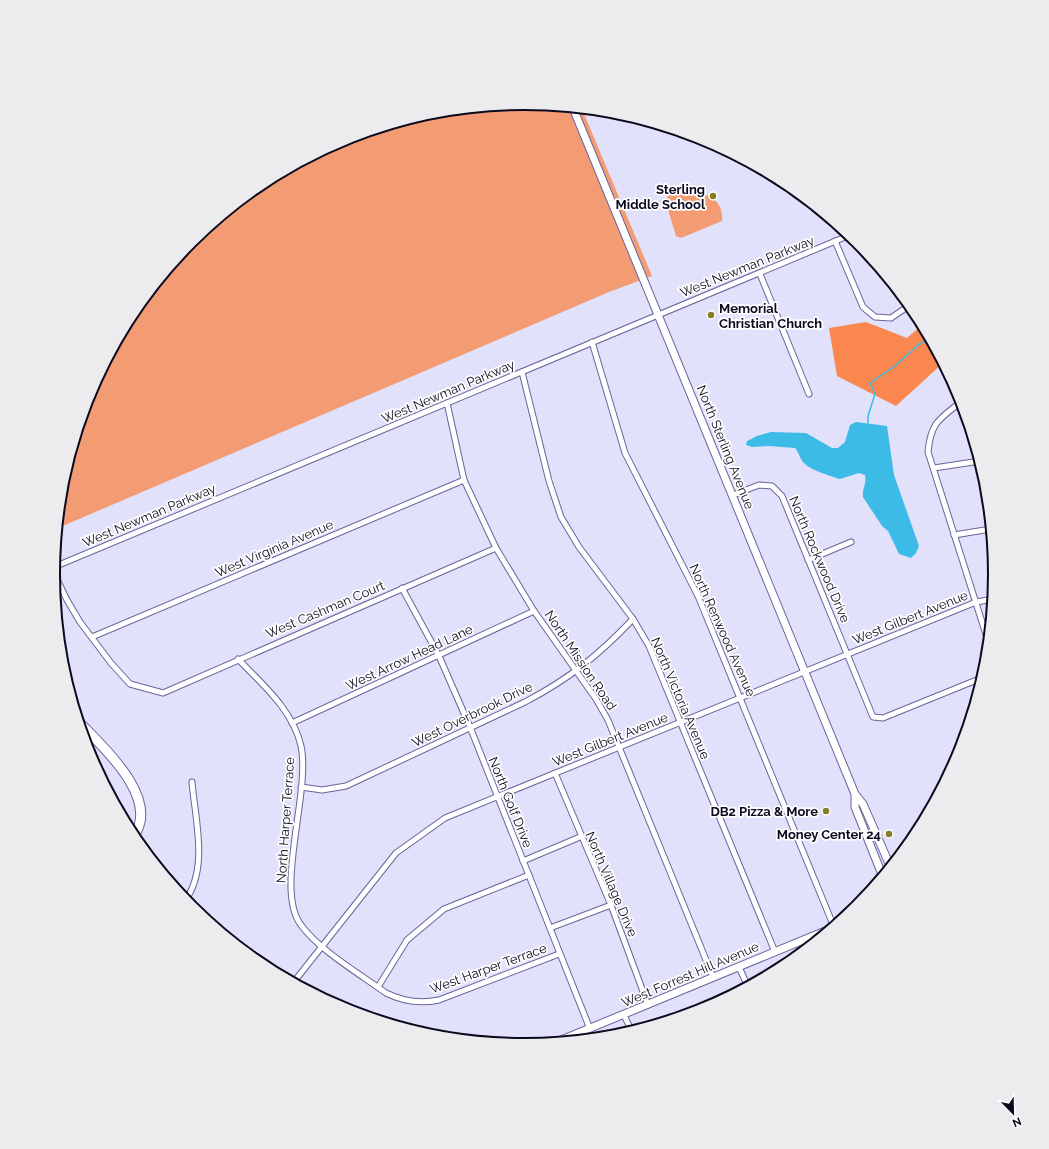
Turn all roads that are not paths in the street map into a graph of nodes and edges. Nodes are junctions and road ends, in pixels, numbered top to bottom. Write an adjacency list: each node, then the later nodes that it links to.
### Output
1 (575, 113): 6 (main road, North Sterling Avenue)
2 (844, 237): 3 (street, West Newman Parkway)
3 (835, 241): 4 (street, West Newman Parkway); 5 (street)
4 (760, 274): 6 (street, West Newman Parkway); 9 (street)
5 (905, 308)
6 (659, 314): 7 (street, West Newman Parkway); 15 (main road, North Sterling Avenue)
7 (592, 342): 8 (street, West Newman Parkway); 36 (street, North Renwood Avenue)
8 (522, 372): 10 (street, West Newman Parkway); 27 (street, North Victoria Avenue)
9 (809, 394)
10 (447, 403): 14 (street, North Mission Road); 21 (street, West Newman Parkway)
11 (957, 405): 13 (street)
12 (975, 462): 13 (street)
13 (934, 468): 17 (street)
14 (464, 480): 19 (street, North Mission Road); 29 (street, West Virginia Avenue)
15 (733, 495): 20 (street, North Rockwood Drive); 34 (main road, North Sterling Avenue)
16 (987, 530): 17 (street)
17 (954, 535): 25 (street)
18 (851, 542): 20 (street)
19 (496, 548): 23 (street, West Cashman Court); 26 (street, North Mission Road)
20 (808, 560): 30 (street, North Rockwood Drive)
21 (60, 564)
22 (60, 586): 29 (street)
23 (402, 588): 31 (street, North Golf Drive); 32 (street, West Cashman Court)
24 (988, 600): 25 (street, West Gilbert Avenue)
25 (976, 602): 28 (street); 30 (street, West Gilbert Avenue)
26 (534, 611): 31 (street, West Arrow Head Lane); 33 (street, North Mission Road)
27 (633, 619): 33 (street, West Overbrook Drive); 37 (street, North Victoria Avenue)
28 (985, 632)
29 (92, 637): 32 (street, West Cashman Court)
30 (848, 654): 34 (street, West Gilbert Avenue); 35 (street, North Rockwood Drive)
31 (439, 656): 38 (street, West Arrow Head Lane); 39 (street, North Golf Drive)
32 (238, 659): 38 (street, North Harper Terrace)
33 (576, 671): 39 (street, West Overbrook Drive); 41 (street, North Mission Road)
34 (804, 672): 36 (street, West Gilbert Avenue); 45 (main road, North Sterling Avenue)
35 (976, 680)
36 (740, 697): 37 (street, West Gilbert Avenue); 55 (street, North Renwood Avenue)
37 (680, 722): 41 (street, West Gilbert Avenue); 59 (street, North Victoria Avenue)
38 (292, 723): 44 (street, North Harper Terrace)
39 (470, 727): 44 (street, West Overbrook Drive); 46 (street, North Golf Drive)
40 (87, 731): 47 (highway)
41 (619, 746): 42 (street, West Gilbert Avenue); 62 (street, North Mission Road)
42 (555, 773): 46 (street, West Gilbert Avenue); 48 (street, North Village Drive)
43 (192, 782): 53 (street)
44 (301, 788): 58 (street, North Harper Terrace)
45 (855, 796): 50 (main road, North Sterling Avenue); 51 (main road, North Sterling Avenue)
46 (496, 797): 49 (street, North Golf Drive); 58 (street, West Gilbert Avenue)
47 (136, 829)
48 (580, 837): 49 (street); 54 (street, North Village Drive)
49 (523, 861): 52 (street, North Golf Drive)
50 (889, 863)
51 (881, 872)
52 (529, 875): 56 (street, North Golf Drive); 65 (street)
53 (189, 895)
54 (611, 905): 56 (street); 66 (street, North Village Drive)
55 (832, 923)
56 (550, 928): 60 (street, North Golf Drive)
57 (819, 933): 59 (main road, West Forrest Hill Avenue)
58 (322, 946): 63 (street, West Gilbert Avenue); 65 (street, West Harper Terrace)
59 (775, 952): 61 (main road, West Forrest Hill Avenue)
60 (559, 954): 65 (street, West Harper Terrace); 69 (street, North Golf Drive)
61 (739, 966): 62 (main road, West Forrest Hill Avenue); 64 (street)
62 (713, 977): 66 (main road, West Forrest Hill Avenue)
63 (297, 979)
64 (746, 983)
65 (378, 987)
66 (648, 1005): 67 (main road, West Forrest Hill Avenue)
67 (624, 1015): 68 (street); 69 (main road, West Forrest Hill Avenue)
68 (629, 1027)
69 (590, 1029): 70 (main road, West Forrest Hill Avenue)
70 (571, 1036)

